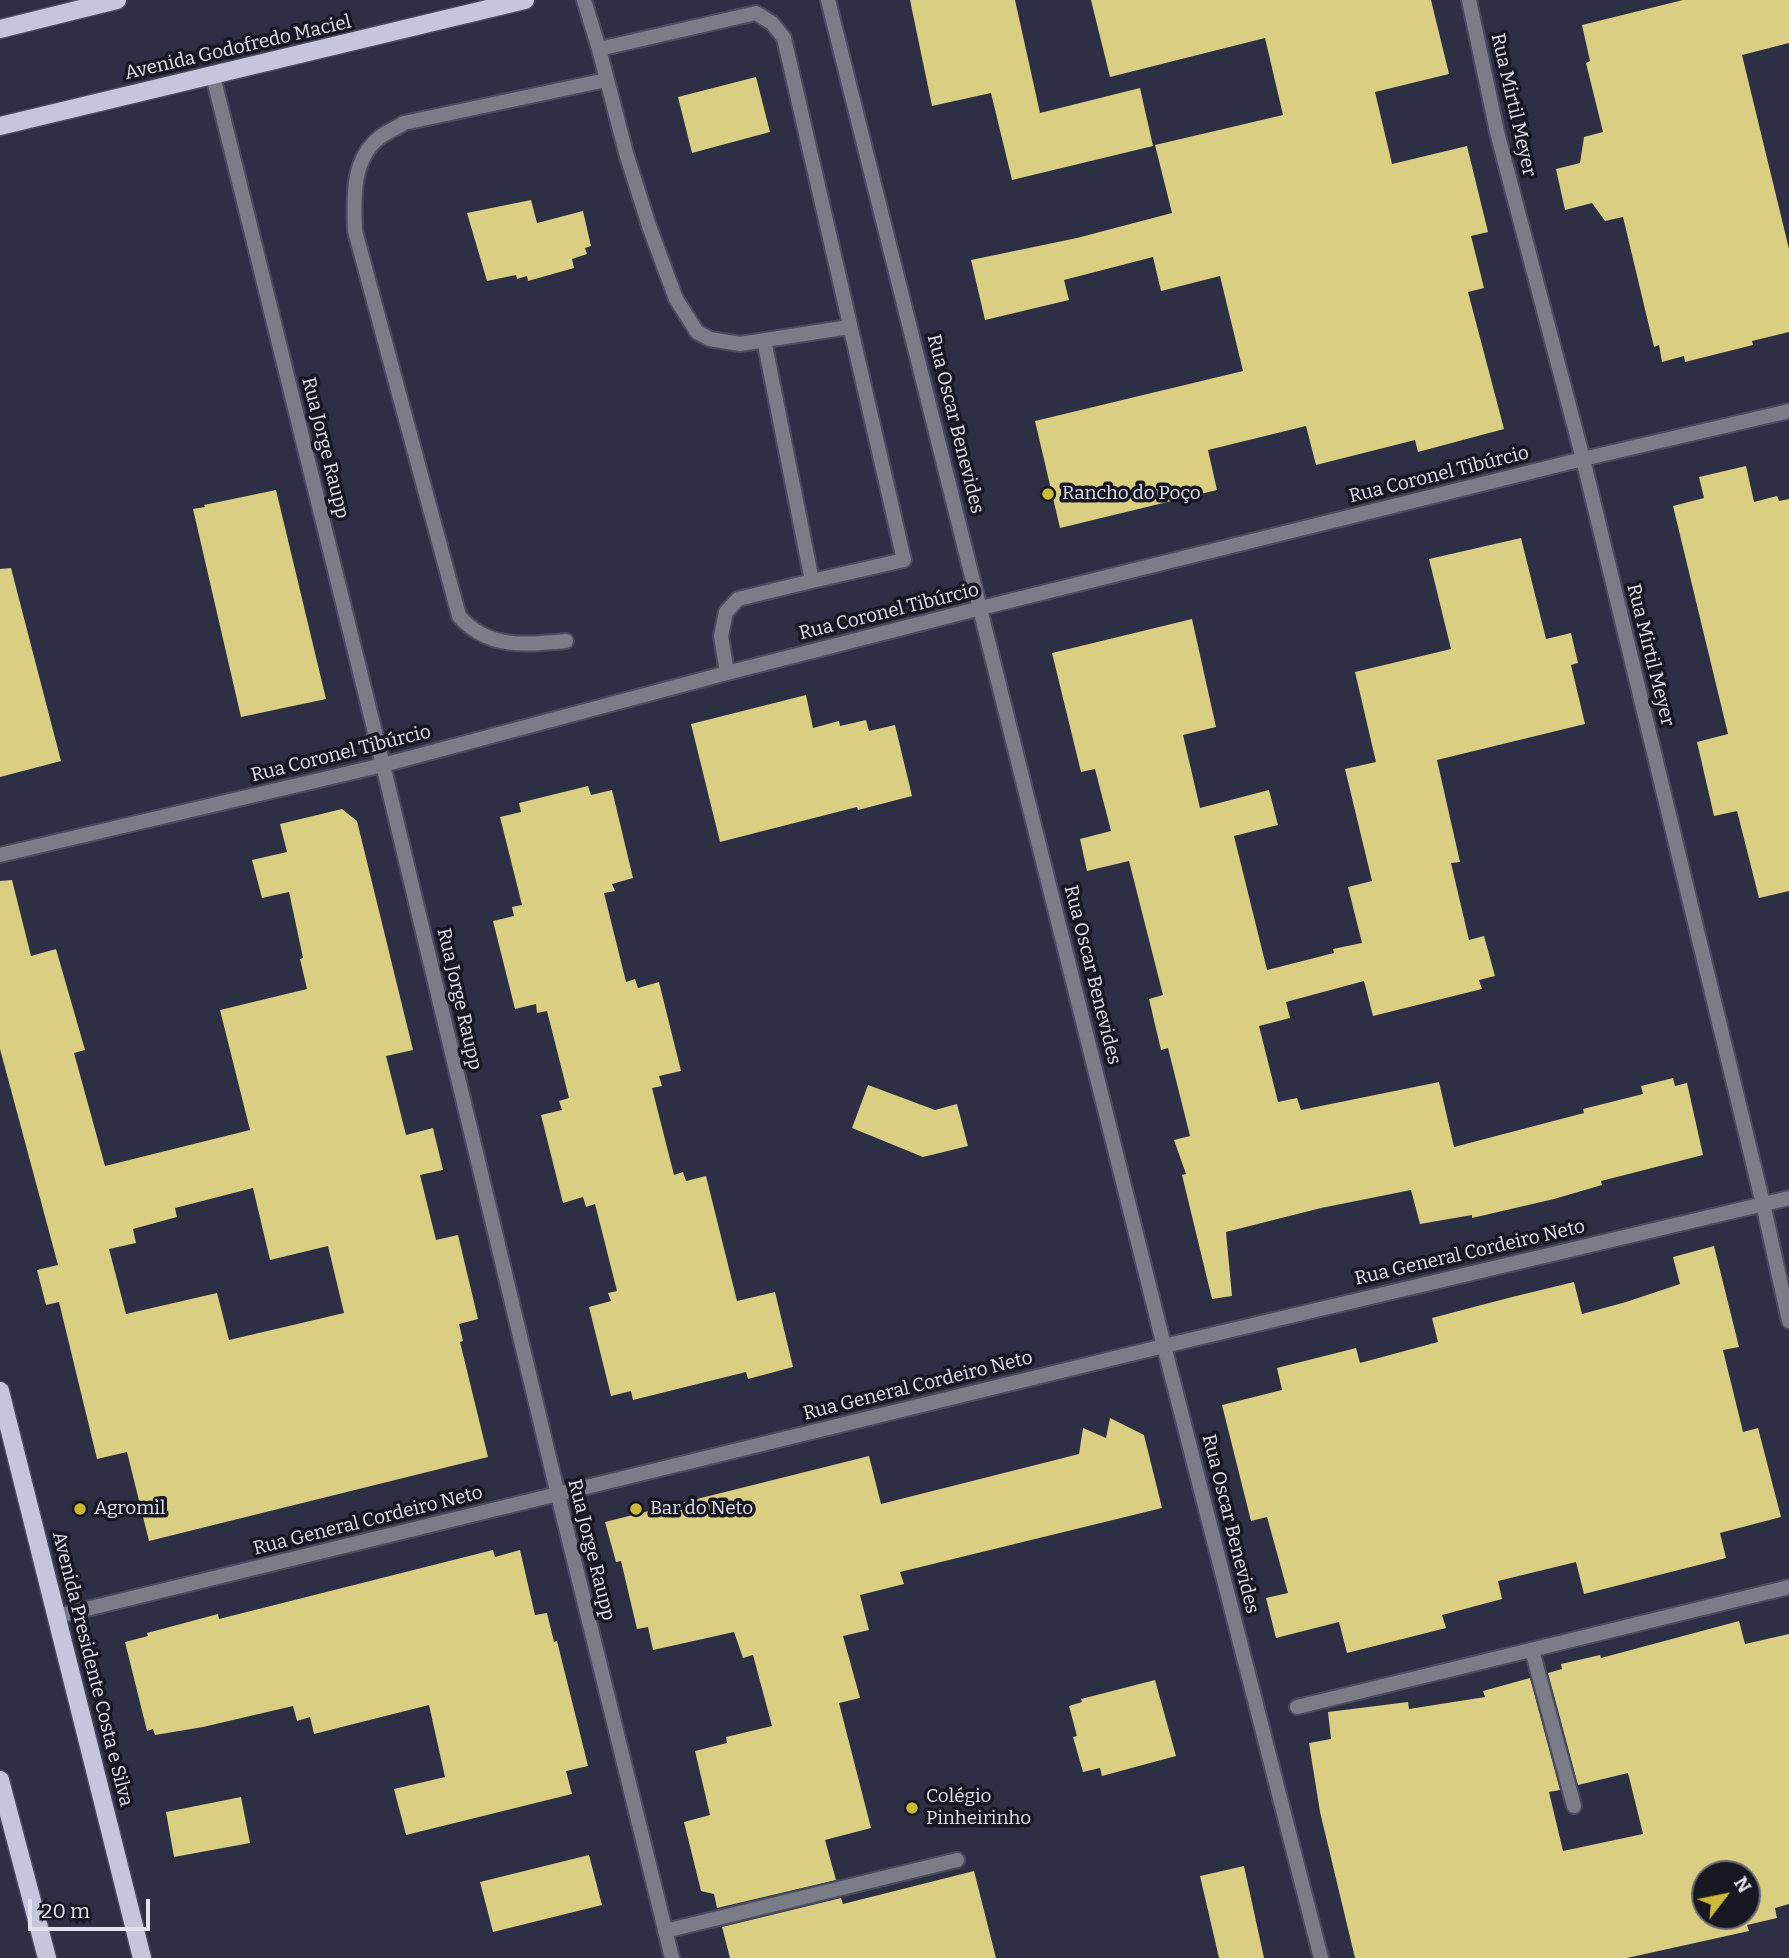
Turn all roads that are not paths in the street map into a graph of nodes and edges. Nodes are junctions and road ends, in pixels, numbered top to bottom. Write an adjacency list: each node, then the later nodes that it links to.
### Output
1 (117, 0): 6 (main road)
2 (525, 0): 8 (main road, Avenida Godofredo Maciel)
3 (584, 0): 7 (street)
4 (828, 0): 16 (street, Rua Oscar Benevides)
5 (1469, 0): 14 (street, Rua Mirtil Meyer)
6 (0, 29)
7 (599, 50): 9 (street); 11 (street)
8 (213, 76): 10 (main road, Avenida Godofredo Maciel); 19 (street, Rua Jorge Raupp)
9 (606, 80): 12 (street); 17 (street)
10 (0, 126)
11 (849, 327): 12 (street); 15 (street)
12 (764, 340): 15 (street)
13 (1789, 411): 14 (street, Rua Coronel Tibúrcio)
14 (1583, 459): 16 (street, Rua Coronel Tibúrcio); 22 (street, Rua Mirtil Meyer)
15 (812, 581): 18 (street)
16 (981, 608): 18 (street, Rua Coronel Tibúrcio); 24 (street, Rua Oscar Benevides)
17 (566, 641)
18 (727, 673): 19 (street, Rua Coronel Tibúrcio)
19 (383, 765): 20 (street, Rua Coronel Tibúrcio); 26 (street, Rua Jorge Raupp)
20 (0, 855)
21 (1789, 1198): 22 (street, Rua General Cordeiro Neto)
22 (1763, 1204): 23 (street, Rua Mirtil Meyer); 24 (street, Rua General Cordeiro Neto)
23 (1789, 1321)
24 (1164, 1346): 26 (street, Rua General Cordeiro Neto); 38 (street, Rua Oscar Benevides)
25 (0, 1391): 28 (main road, Avenida Presidente Costa e Silva)
26 (558, 1495): 28 (street, Rua General Cordeiro Neto); 34 (street, Rua Jorge Raupp)
27 (1789, 1587): 29 (street)
28 (58, 1616): 36 (main road, Avenida Presidente Costa e Silva)
29 (1532, 1650): 30 (street); 32 (street)
30 (1297, 1707)
31 (0, 1780): 35 (main road)
32 (1574, 1806)
33 (957, 1860): 34 (street)
34 (665, 1931): 37 (street, Rua Jorge Raupp)
35 (47, 1958)
36 (142, 1958)
37 (672, 1958)
38 (1321, 1958)

